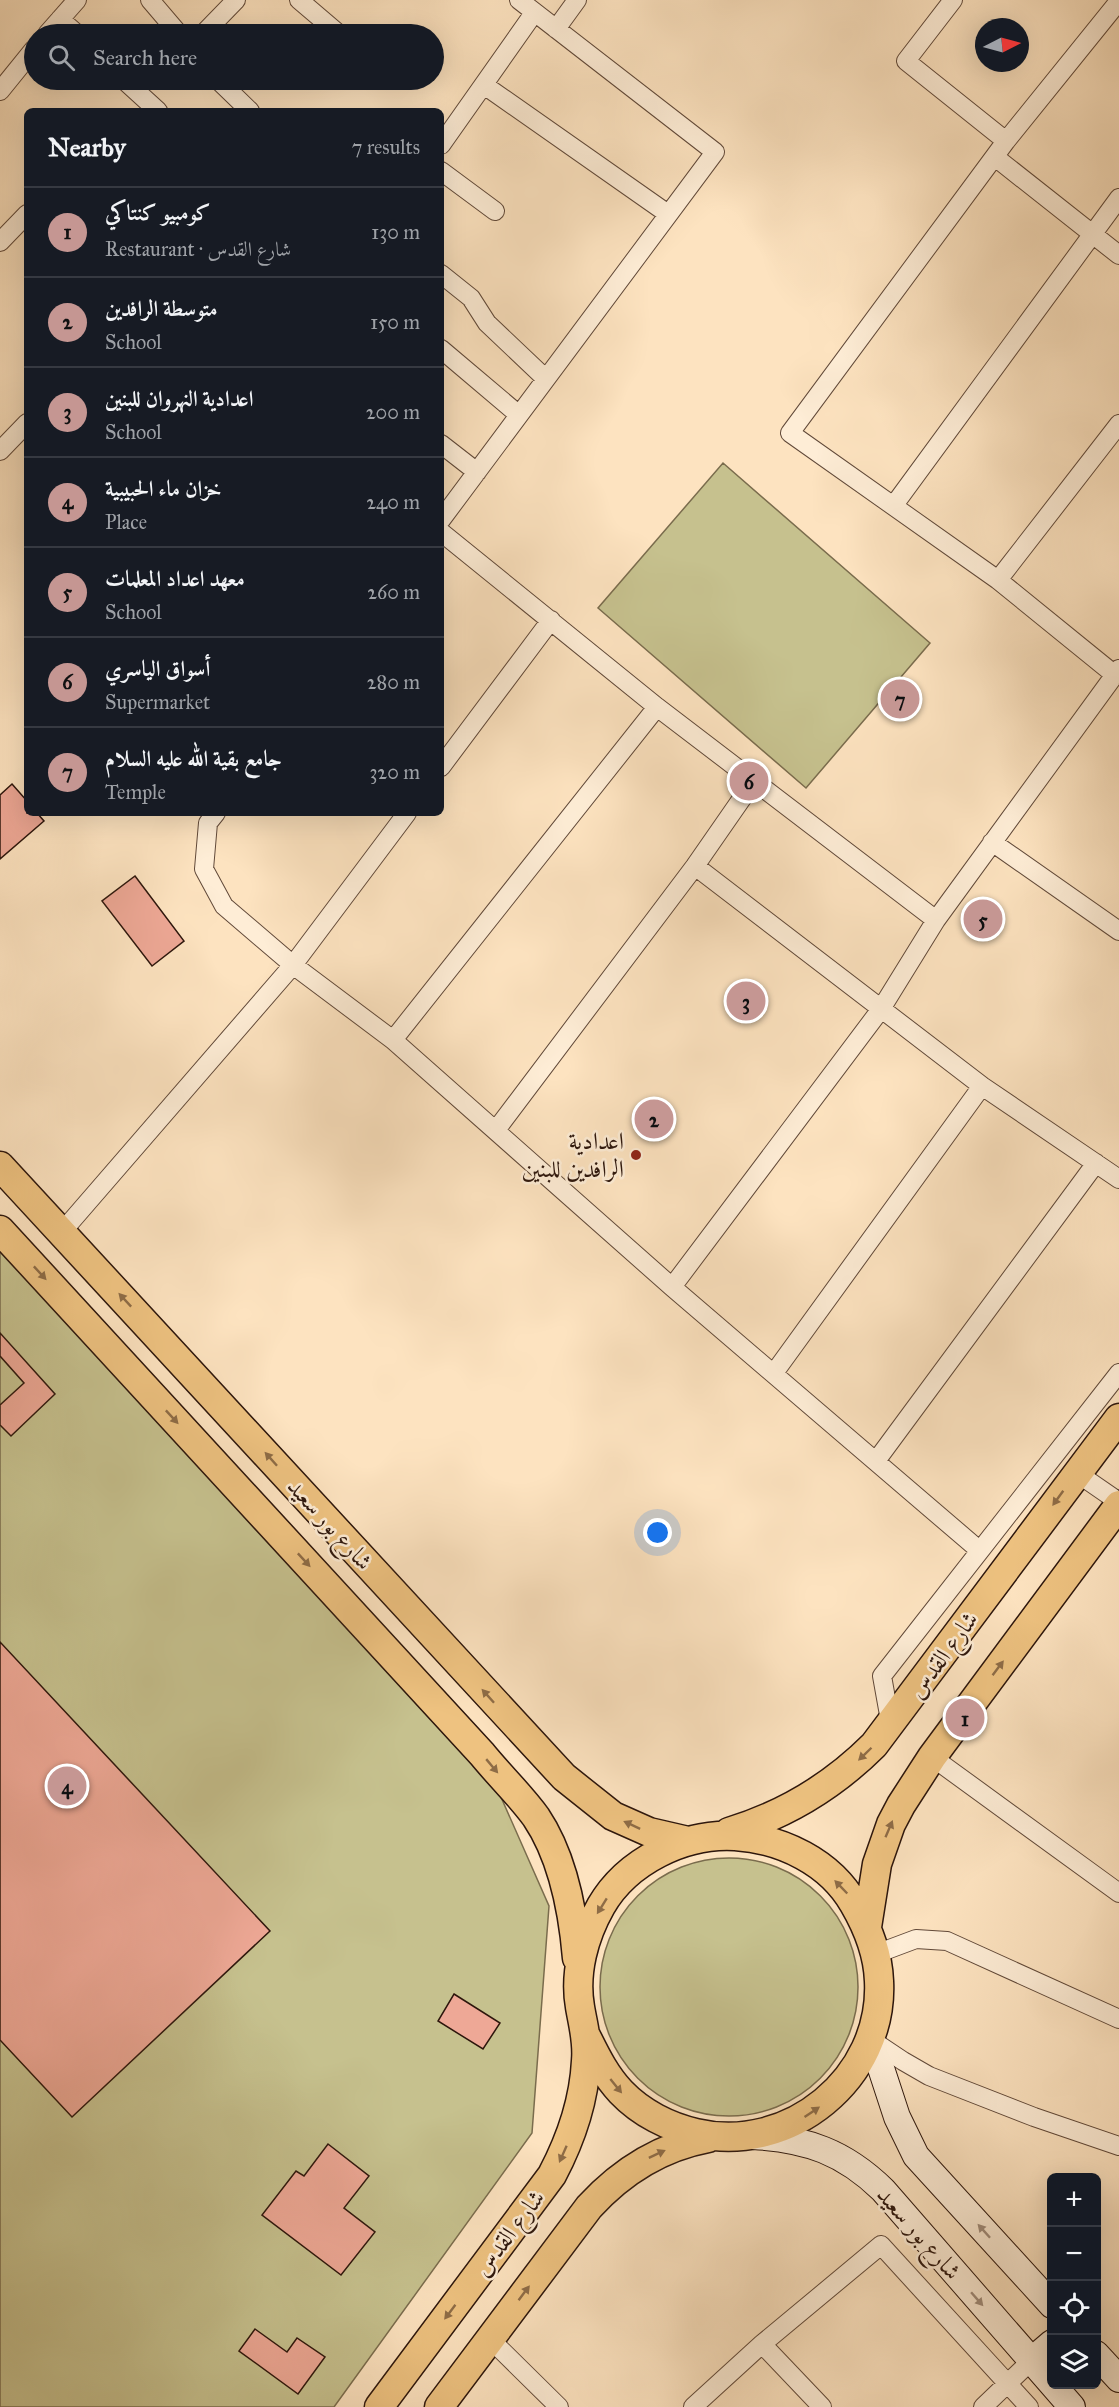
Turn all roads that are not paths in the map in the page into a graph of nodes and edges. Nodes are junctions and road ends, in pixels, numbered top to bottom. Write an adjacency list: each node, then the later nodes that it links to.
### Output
1 (77, 0): 10 (street)
2 (150, 0): 13 (street)
3 (236, 0): 14 (street)
4 (299, 0): 15 (street)
5 (519, 0): 9 (street)
6 (577, 0): 16 (street)
7 (953, 0): 25 (street)
8 (1119, 1): 25 (street)
9 (534, 13): 16 (street); 18 (street)
10 (60, 19): 11 (street); 12 (street)
11 (56, 24)
12 (66, 24)
13 (170, 24)
14 (212, 24)
15 (327, 24)
16 (556, 29): 30 (street)
17 (24, 61): 21 (street)
18 (484, 85): 24 (street); 30 (street)
19 (132, 90): 22 (street)
20 (228, 90): 23 (street)
21 (0, 91)
22 (147, 108)
23 (247, 108)
24 (444, 141)
25 (1006, 141): 26 (street)
26 (994, 157): 32 (street); 44 (street)
27 (444, 173): 29 (street)
28 (1119, 198): 32 (street)
29 (495, 211)
30 (668, 214): 37 (street)
31 (24, 217): 33 (street)
32 (1092, 233): 34 (street); 44 (street)
33 (0, 242)
34 (1119, 255)
35 (444, 276): 37 (street)
36 (444, 352): 38 (street)
37 (546, 379): 38 (street)
38 (519, 415): 43 (street)
39 (1119, 424): 47 (street)
40 (24, 426): 42 (street)
41 (444, 446): 43 (street)
42 (0, 452)
43 (477, 472): 45 (street)
44 (894, 505): 47 (street)
45 (444, 516)
46 (444, 534): 48 (street)
47 (998, 580): 49 (street)
48 (551, 620): 50 (street); 51 (street)
49 (1117, 672): 55 (street)
50 (657, 706): 52 (street); 61 (street)
51 (444, 763)
52 (754, 781): 56 (street); 57 (street)
53 (214, 816): 59 (street)
54 (405, 816): 59 (street)
55 (992, 842): 57 (street); 58 (street)
56 (695, 866): 60 (street); 63 (street)
57 (936, 920): 60 (street)
58 (1115, 922)
59 (293, 965): 61 (street); 68 (street)
60 (882, 1009): 62 (street); 69 (street)
61 (393, 1040): 63 (street)
62 (982, 1086): 64 (street); 72 (street)
63 (496, 1130): 69 (street)
64 (1096, 1163): 66 (street); 75 (street)
65 (0, 1166): 68 (main road, شارع بور سعيد)
66 (1119, 1179)
67 (0, 1230): 71 (main road, شارع بور سعيد, one-way to 71)
68 (62, 1233): 70 (main road, شارع بور سعيد, one-way to 68)
69 (672, 1287): 72 (street)
70 (145, 1322): 71 (main road); 82 (main road, شارع بور سعيد, one-way to 70)
71 (111, 1351): 86 (main road, شارع بور سعيد, one-way to 86)
72 (774, 1373): 75 (street)
73 (1119, 1373): 78 (street)
74 (1119, 1418): 76 (main road, شارع القدس)
75 (876, 1461): 78 (street)
76 (1077, 1473): 77 (street); 79 (main road, شارع القدس, one-way to 79)
77 (1119, 1504): 80 (main road, one-way to 77)
78 (979, 1550): 79 (street)
79 (891, 1726): 81 (main road, شارع القدس, one-way to 81)
80 (932, 1757): 83 (street); 84 (main road, one-way to 80)
81 (719, 1835): 82 (main road); 84 (main road, one-way to 81)
82 (688, 1841): 86 (main road, one-way to 86)
83 (1119, 1893)
84 (867, 1927): 85 (main road)
85 (876, 1954): 87 (street); 89 (main road)
86 (579, 1973): 88 (main road)
87 (1119, 2019)
88 (586, 2036): 91 (main road, one-way to 91); 103 (main road, شارع القدس, one-way to 103)
89 (869, 2042): 90 (main road, one-way to 89); 92 (street); 93 (street, شارع بور سعيد, one-way to 89)
90 (753, 2136): 91 (main road); 98 (street, شارع بور سعيد, one-way to 98)
91 (712, 2137): 94 (main road, شارع القدس, one-way to 91)
92 (1119, 2146)
93 (1047, 2300)
94 (490, 2339): 104 (main road, شارع القدس); 105 (street)
95 (762, 2344): 101 (street); 106 (street); 107 (street)
96 (1047, 2347): 98 (street)
97 (1101, 2359): 100 (street)
98 (1031, 2361): 99 (street, شارع بور سعيد); 101 (street)
99 (1047, 2379)
100 (1119, 2379)
101 (1007, 2383): 108 (street); 109 (street)
102 (1056, 2389): 110 (street, شارع بور سعيد)
103 (379, 2407)
104 (439, 2407)
105 (559, 2407)
106 (693, 2407)
107 (822, 2407)
108 (983, 2407)
109 (1029, 2407)
110 (1072, 2407)

